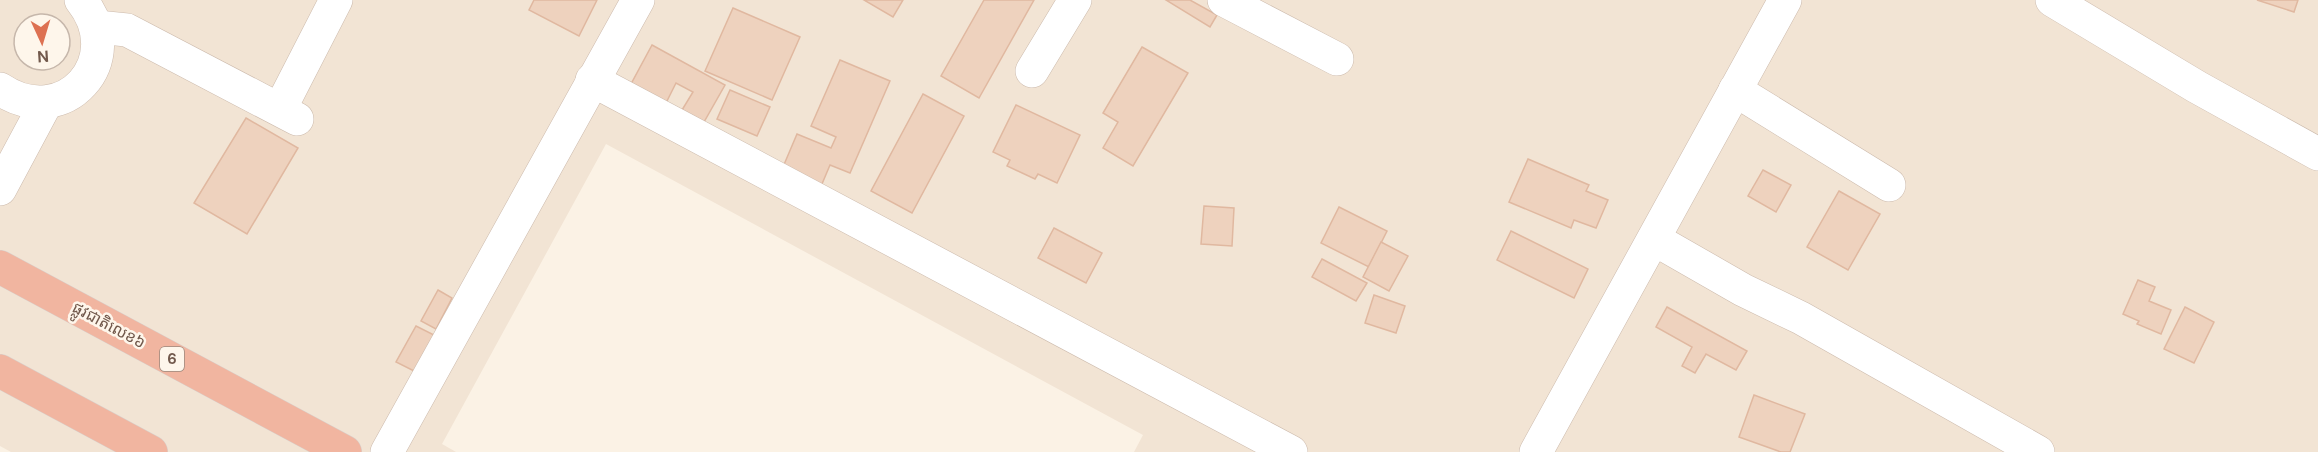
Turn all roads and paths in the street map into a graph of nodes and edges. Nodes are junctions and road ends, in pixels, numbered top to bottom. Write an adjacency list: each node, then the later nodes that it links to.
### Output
1 (336, 0): 7 (street)
2 (638, 0): 10 (street)
3 (1076, 0): 9 (street)
4 (1224, 0): 8 (street)
5 (1785, 0): 12 (street)
6 (2052, 0): 14 (street)
7 (89, 13): 13 (street)
8 (1337, 59)
9 (1032, 71)
10 (591, 80): 22 (street); 23 (street)
11 (0, 89): 13 (street)
12 (1736, 90): 15 (street); 17 (street)
13 (46, 103): 16 (street)
14 (2318, 154)
15 (1889, 185)
16 (0, 189)
17 (1654, 239): 24 (street); 25 (street)
18 (0, 267): 21 (highway, ផ្លូវជាតិលេខ៦ / 6)
19 (0, 371): 20 (highway)
20 (151, 452)
21 (345, 452)
22 (387, 452)
23 (1291, 452)
24 (1536, 452)
25 (2038, 452)

